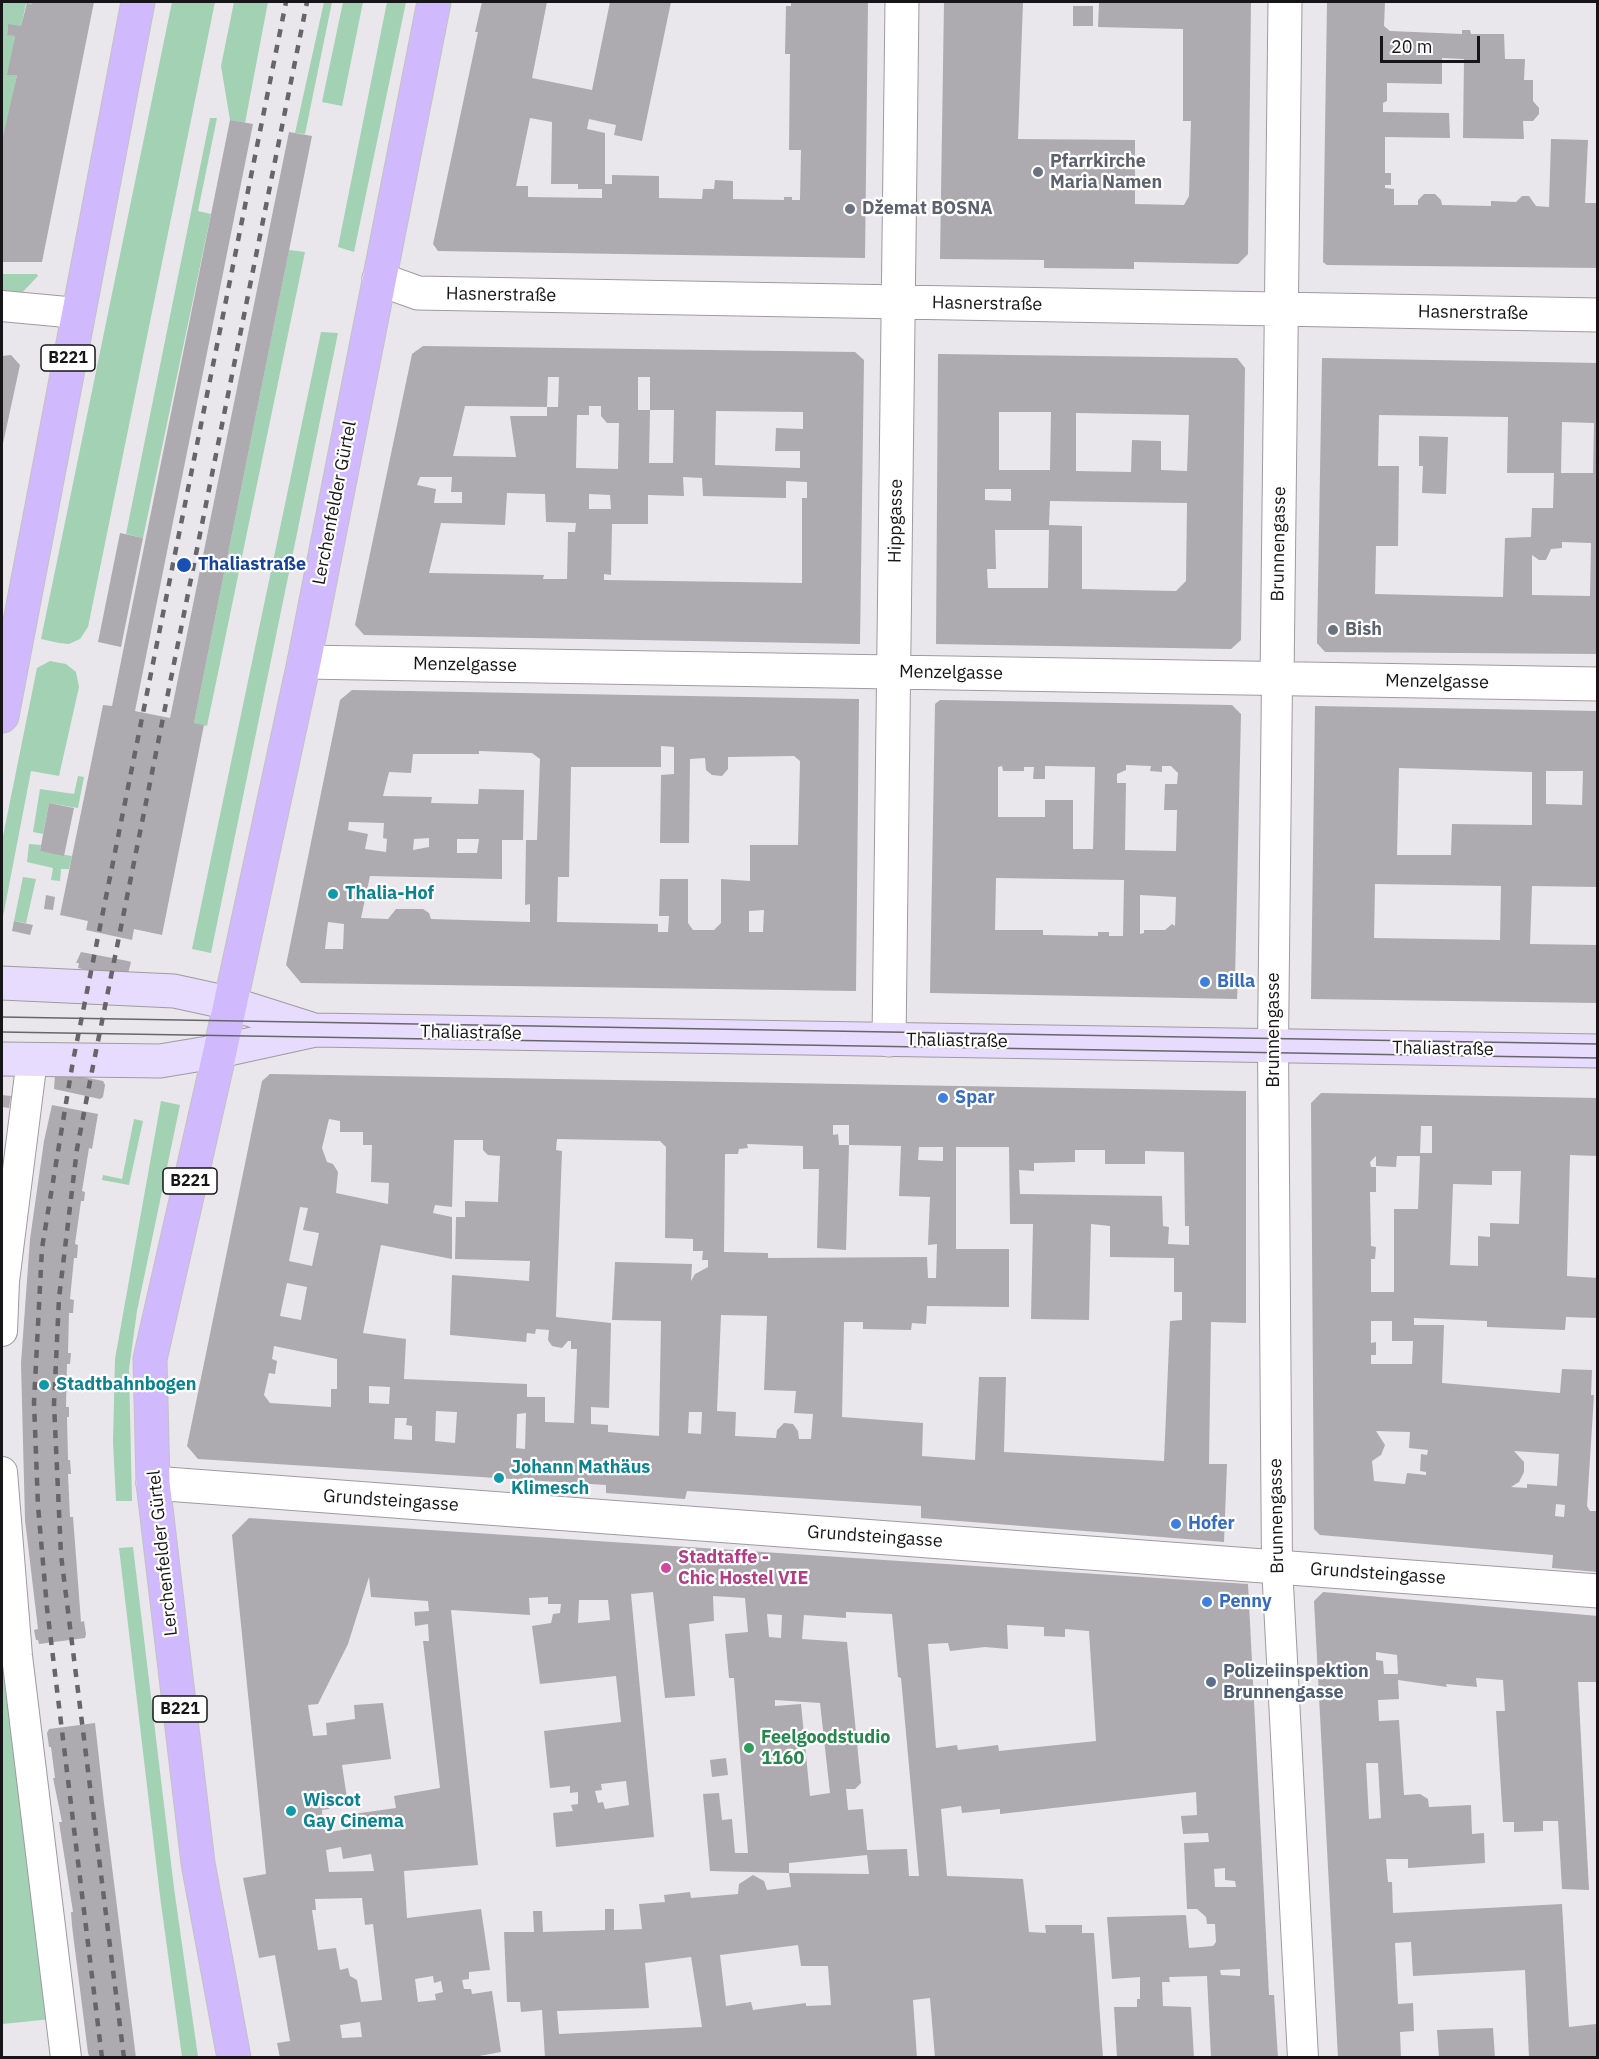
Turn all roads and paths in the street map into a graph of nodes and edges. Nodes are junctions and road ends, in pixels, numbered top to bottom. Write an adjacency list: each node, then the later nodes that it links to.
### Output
1 (138, 2): 9 (main road, B221)
2 (434, 2): 5 (main road, Lerchenfelder Gürtel / B221)
3 (902, 2): 6 (street, Hippgasse)
4 (1286, 2): 8 (street, Brunnengasse)
5 (379, 279): 6 (street, Hasnerstraße); 11 (main road, Lerchenfelder Gürtel / B221)
6 (898, 302): 8 (street, Hasnerstraße); 12 (street, Hippgasse)
7 (2, 306): 9 (street)
8 (1282, 309): 10 (street, Hasnerstraße); 13 (street, Brunnengasse)
9 (76, 313): 15 (main road, B221)
10 (1598, 315)
11 (304, 662): 12 (street, Menzelgasse); 17 (main road, Lerchenfelder Gürtel / B221)
12 (894, 672): 13 (street, Menzelgasse); 19 (street, Hippgasse)
13 (1277, 680): 14 (street, Menzelgasse); 20 (street, Brunnengasse)
14 (1598, 684)
15 (2, 716)
16 (2, 983): 17 (main road)
17 (229, 1003): 18 (main road); 21 (main road, Lerchenfelder Gürtel / B221)
18 (316, 1030): 19 (main road, Thaliastraße); 21 (main road)
19 (889, 1040): 20 (main road, Thaliastraße)
20 (1273, 1046): 22 (main road, Thaliastraße); 27 (street, Brunnengasse)
21 (220, 1051): 23 (main road); 26 (main road, Lerchenfelder Gürtel / B221)
22 (1598, 1051)
23 (17, 1059): 24 (street)
24 (2, 1330)
25 (2, 1472): 29 (street)
26 (153, 1483): 27 (street, Grundsteingasse); 30 (main road, Lerchenfelder Gürtel / B221)
27 (1277, 1566): 28 (street, Grundsteingasse); 31 (street, Brunnengasse)
28 (1598, 1591)
29 (66, 2058)
30 (234, 2058)
31 (1304, 2058)

